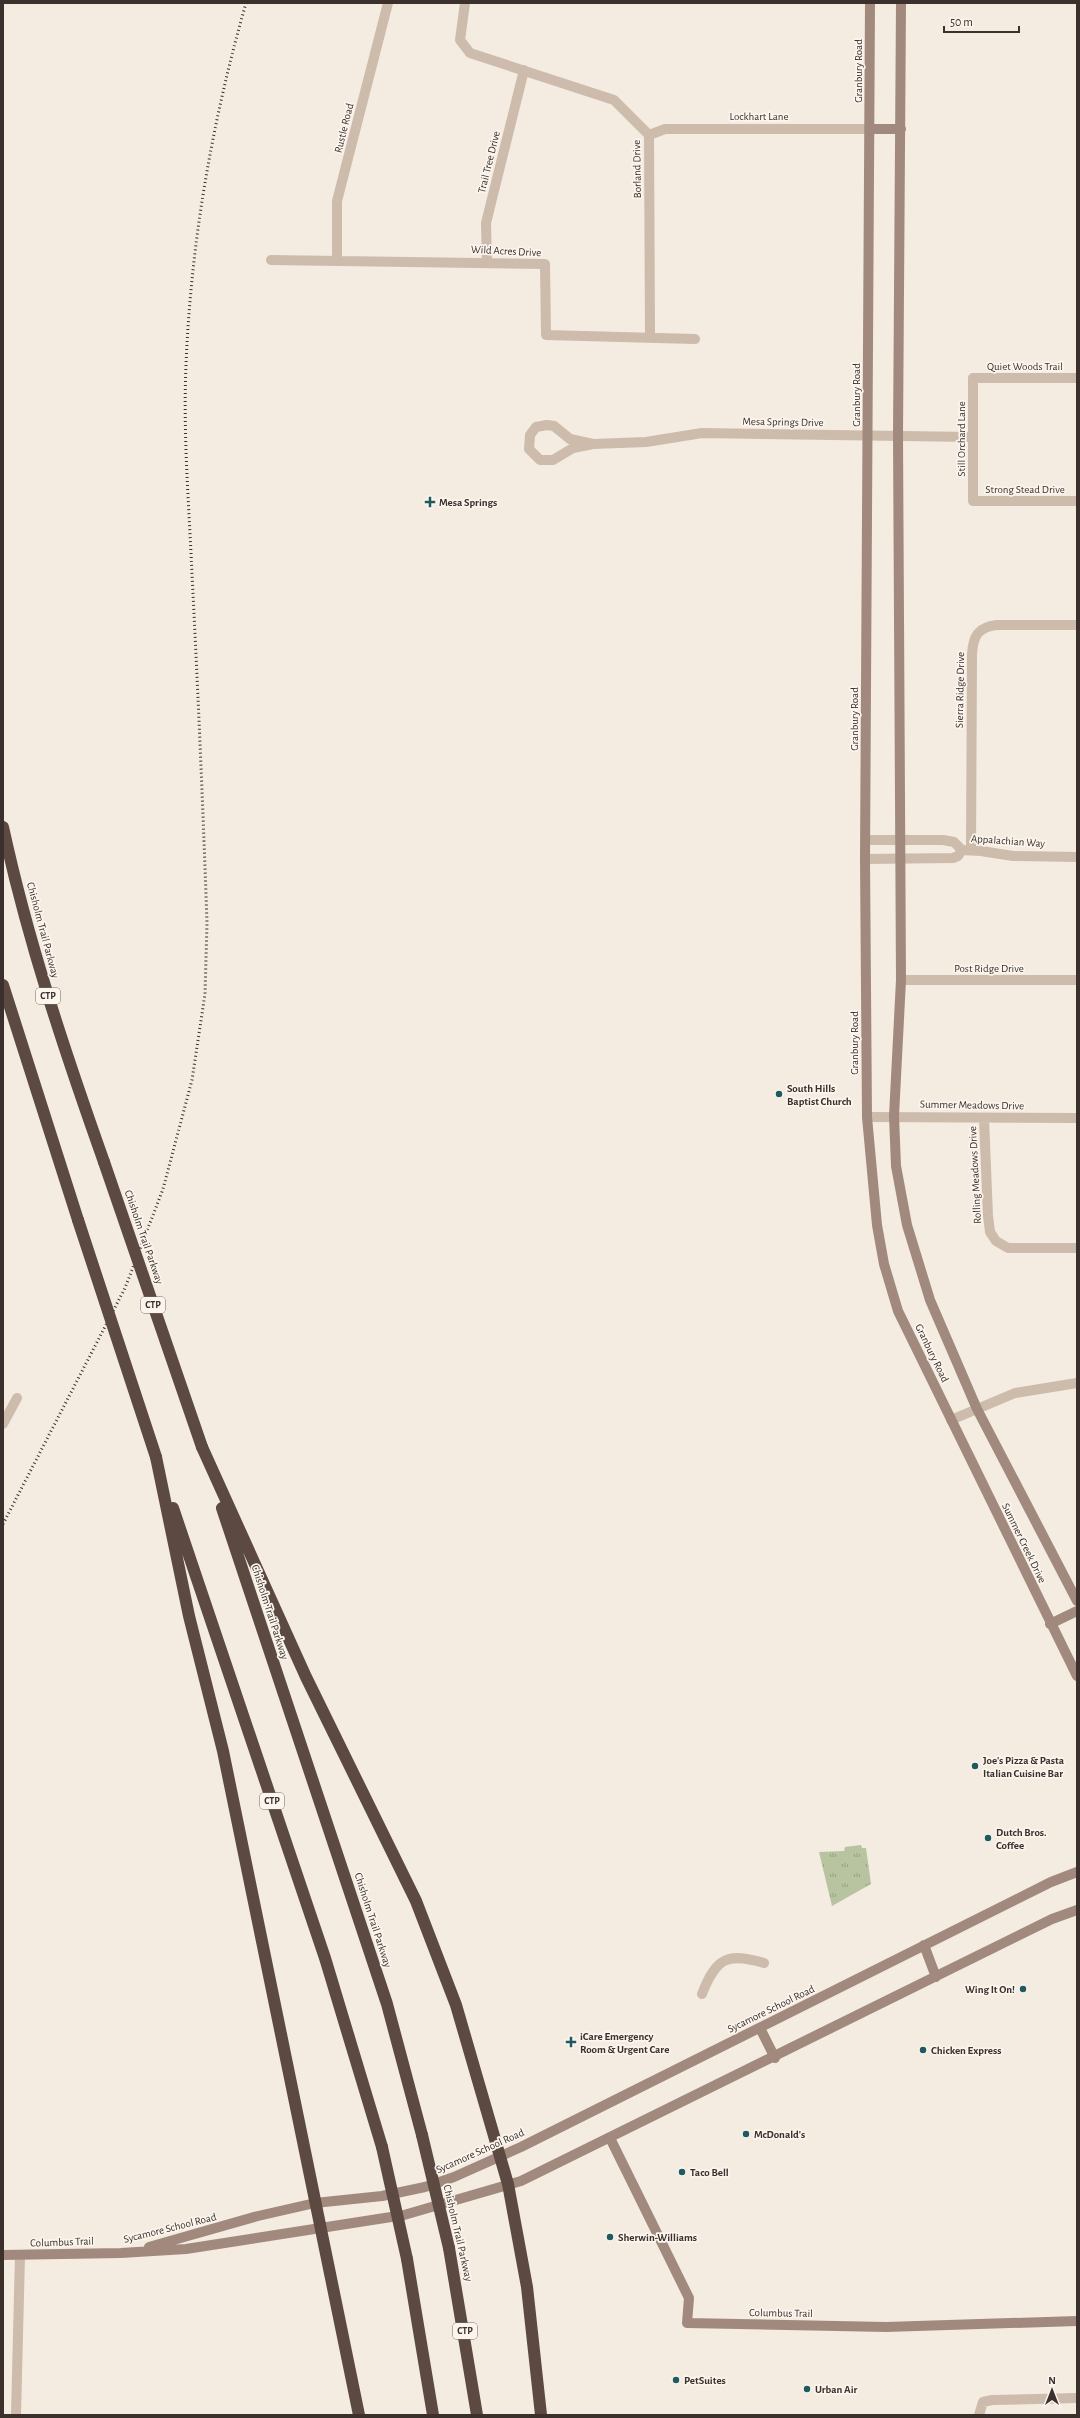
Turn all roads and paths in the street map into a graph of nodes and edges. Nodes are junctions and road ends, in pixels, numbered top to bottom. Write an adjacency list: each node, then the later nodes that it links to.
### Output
1 (388, 3): 10 (street, Rustle Road)
2 (465, 3): 5 (street, Borland Drive)
3 (870, 3): 6 (main road, Granbury Road)
4 (901, 3): 7 (main road, Granbury Road)
5 (524, 70): 8 (street, Borland Drive); 11 (street, Trail Tree Drive)
6 (870, 128): 7 (main road); 8 (street, Lockhart Lane); 16 (main road, Granbury Road)
7 (901, 128): 17 (main road, Granbury Road)
8 (649, 135): 12 (street, Borland Drive)
9 (272, 260): 10 (street, Wild Acres Drive)
10 (337, 260): 11 (street, Wild Acres Drive)
11 (487, 262): 12 (street, Wild Acres Drive)
12 (650, 338): 13 (street, Wild Acres Drive)
13 (694, 339)
14 (974, 378): 15 (street, Quiet Woods Trail); 18 (street, Still Orchard Lane)
15 (1077, 378)
16 (868, 435): 17 (street, Mesa Springs Drive); 19 (street, Mesa Springs Drive); 24 (main road, Granbury Road)
17 (898, 436): 18 (street, Mesa Springs Drive); 25 (main road, Granbury Road)
18 (973, 437): 20 (street, Still Orchard Lane)
19 (593, 444): 19 (street, Mesa Springs Drive)
20 (973, 501): 21 (street, Strong Stead Drive)
21 (1077, 501)
22 (1077, 625): 26 (street, Sierra Ridge Drive)
23 (3, 828): 44 (highway, Chisholm Trail Parkway / CTP, bridge)
24 (866, 840): 25 (street, Appalachian Way); 28 (main road, Granbury Road)
25 (900, 840): 26 (street, Appalachian Way); 29 (main road, Granbury Road)
26 (966, 850): 27 (street, Appalachian Way); 29 (street, Appalachian Way)
27 (1077, 857)
28 (865, 859): 29 (street, Appalachian Way); 34 (main road, Granbury Road)
29 (901, 859): 30 (main road, Granbury Road)
30 (901, 980): 31 (street, Post Ridge Drive); 33 (main road, Granbury Road)
31 (1077, 980)
32 (3, 985): 45 (highway, CTP, bridge)
33 (894, 1116): 34 (street, Summer Meadows Drive); 36 (street, Summer Meadows Drive); 40 (main road, Granbury Road)
34 (867, 1117): 42 (main road, Granbury Road)
35 (1077, 1118): 36 (street, Summer Meadows Drive)
36 (984, 1119): 37 (street, Rolling Meadows Drive)
37 (1077, 1248)
38 (1077, 1383): 40 (street)
39 (17, 1398): 41 (street)
40 (977, 1409): 42 (street); 46 (main road, Summer Creek Drive)
41 (6, 1411): 43 (street)
42 (951, 1420): 48 (main road, Summer Creek Drive)
43 (3, 1424)
44 (202, 1447): 59 (highway); 71 (highway, Chisholm Trail Parkway / CTP, bridge)
45 (156, 1457): 61 (highway); 70 (highway, CTP, bridge)
46 (1077, 1601)
47 (1077, 1611): 48 (main road)
48 (1050, 1624): 49 (main road, Summer Creek Drive)
49 (1077, 1676)
50 (1077, 1872): 52 (main road, Sycamore School Road)
51 (1077, 1910): 54 (main road, Sycamore School Road)
52 (924, 1945): 54 (main road); 56 (main road, Sycamore School Road)
53 (764, 1963): 55 (street)
54 (936, 1977): 57 (main road, Sycamore School Road)
55 (702, 1994)
56 (760, 2028): 57 (main road); 59 (main road, Sycamore School Road)
57 (775, 2058): 58 (main road, Sycamore School Road)
58 (610, 2138): 60 (main road, Sycamore School Road); 66 (main road, Columbus Trail)
59 (500, 2155): 60 (highway); 61 (main road, Sycamore School Road)
60 (508, 2184): 62 (main road, Sycamore School Road); 72 (highway)
61 (314, 2203): 62 (highway); 63 (main road, Sycamore School Road)
62 (320, 2227): 63 (main road, Sycamore School Road); 69 (highway)
63 (121, 2253): 65 (main road, Columbus Trail)
64 (3, 2254): 65 (main road, Columbus Trail)
65 (20, 2255): 68 (street)
66 (1077, 2321)
67 (1077, 2398): 73 (street)
68 (16, 2415)
69 (359, 2415)
70 (433, 2415)
71 (477, 2415)
72 (541, 2415)
73 (978, 2415)

